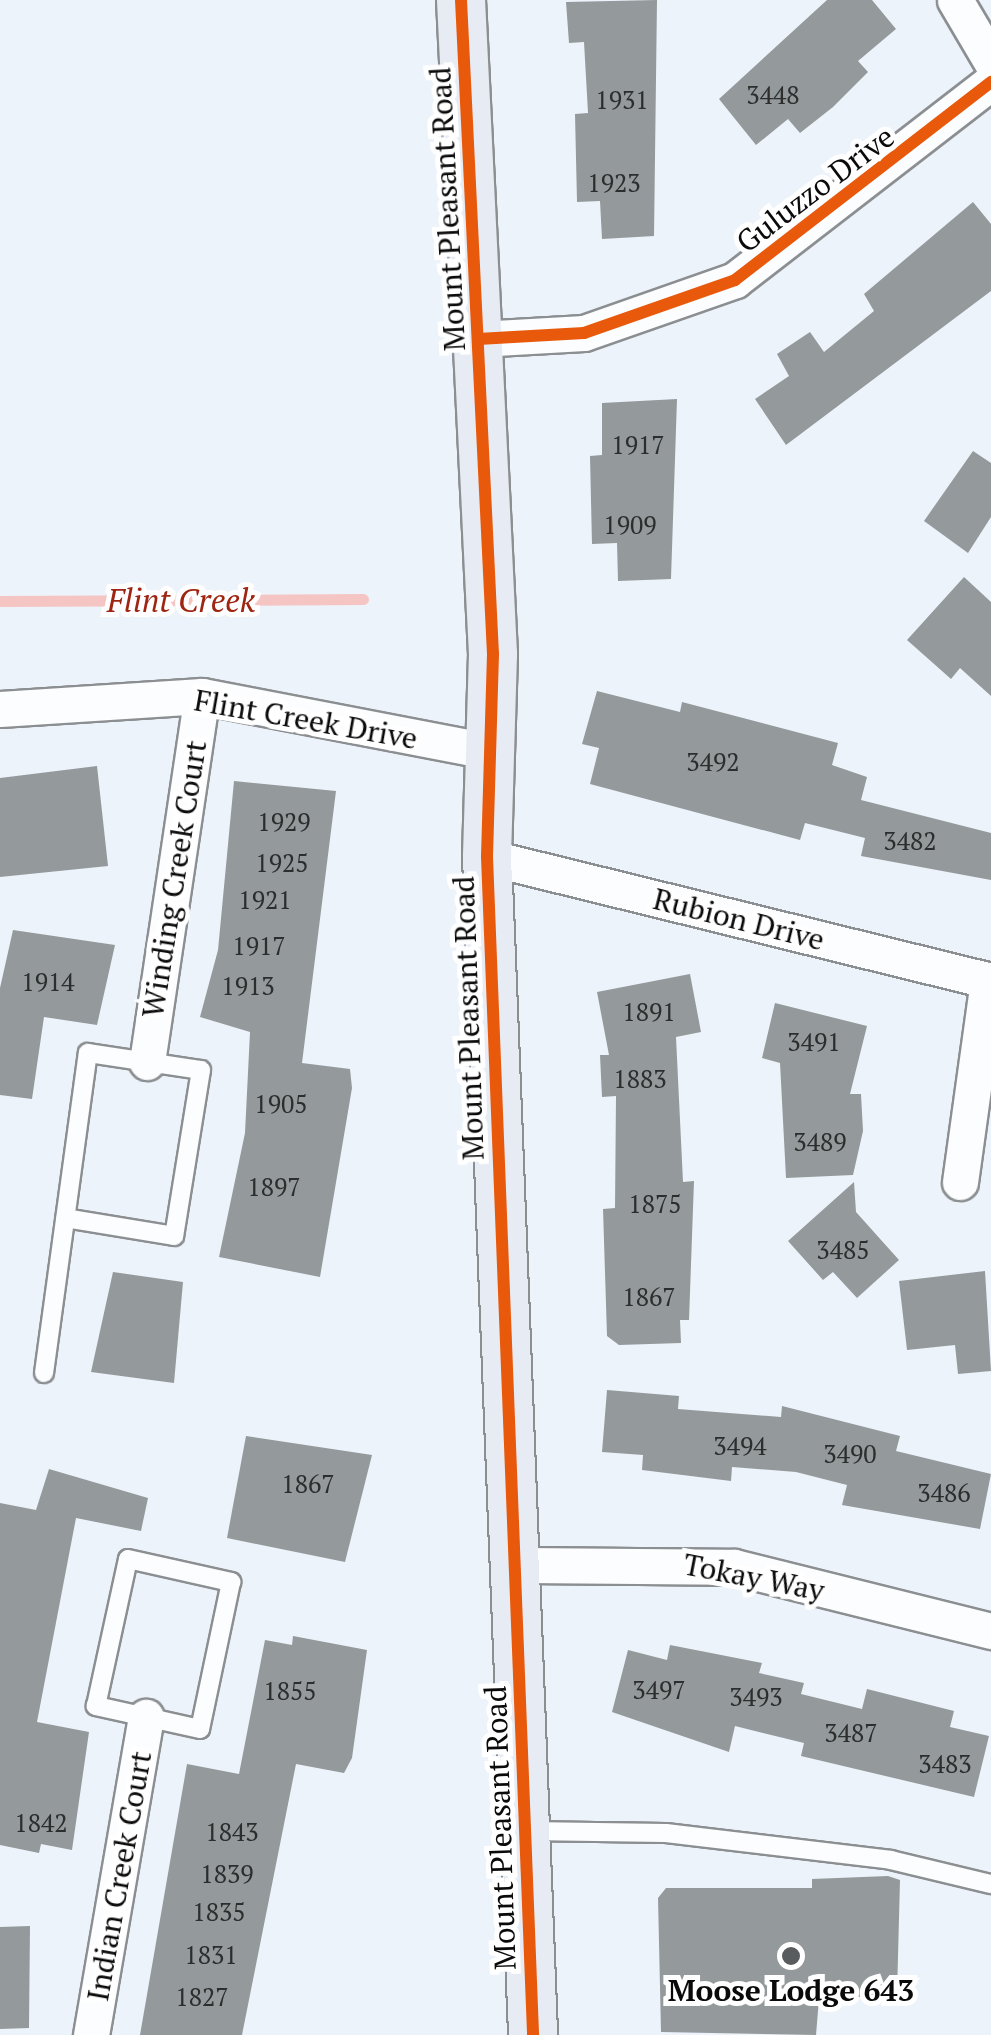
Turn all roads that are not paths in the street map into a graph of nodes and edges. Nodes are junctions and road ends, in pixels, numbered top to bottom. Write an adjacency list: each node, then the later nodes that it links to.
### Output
1 (461, 0): 5 (street, Mount Pleasant Road)
2 (955, 0): 3 (street)
3 (991, 61)
4 (991, 82): 5 (street, Guluzzo Drive)
5 (478, 339): 8 (street, Mount Pleasant Road)
6 (202, 696): 7 (street, Flint Creek Drive); 8 (street, Flint Creek Drive); 11 (street, Winding Creek Court)
7 (0, 709)
8 (492, 752): 9 (street, Mount Pleasant Road)
9 (487, 857): 10 (street, Rubion Drive); 15 (street, Mount Pleasant Road)
10 (989, 981): 12 (street)
11 (147, 1062): 13 (lane); 13 (lane)
12 (960, 1182)
13 (66, 1218): 14 (lane)
14 (44, 1373)
15 (513, 1565): 16 (street, Tokay Way); 18 (street, Mount Pleasant Road)
16 (991, 1631)
17 (146, 1718): 17 (lane); 20 (street, Indian Creek Court)
18 (526, 1831): 19 (lane); 21 (street, Mount Pleasant Road)
19 (991, 1884)
20 (92, 2035)
21 (534, 2035)

